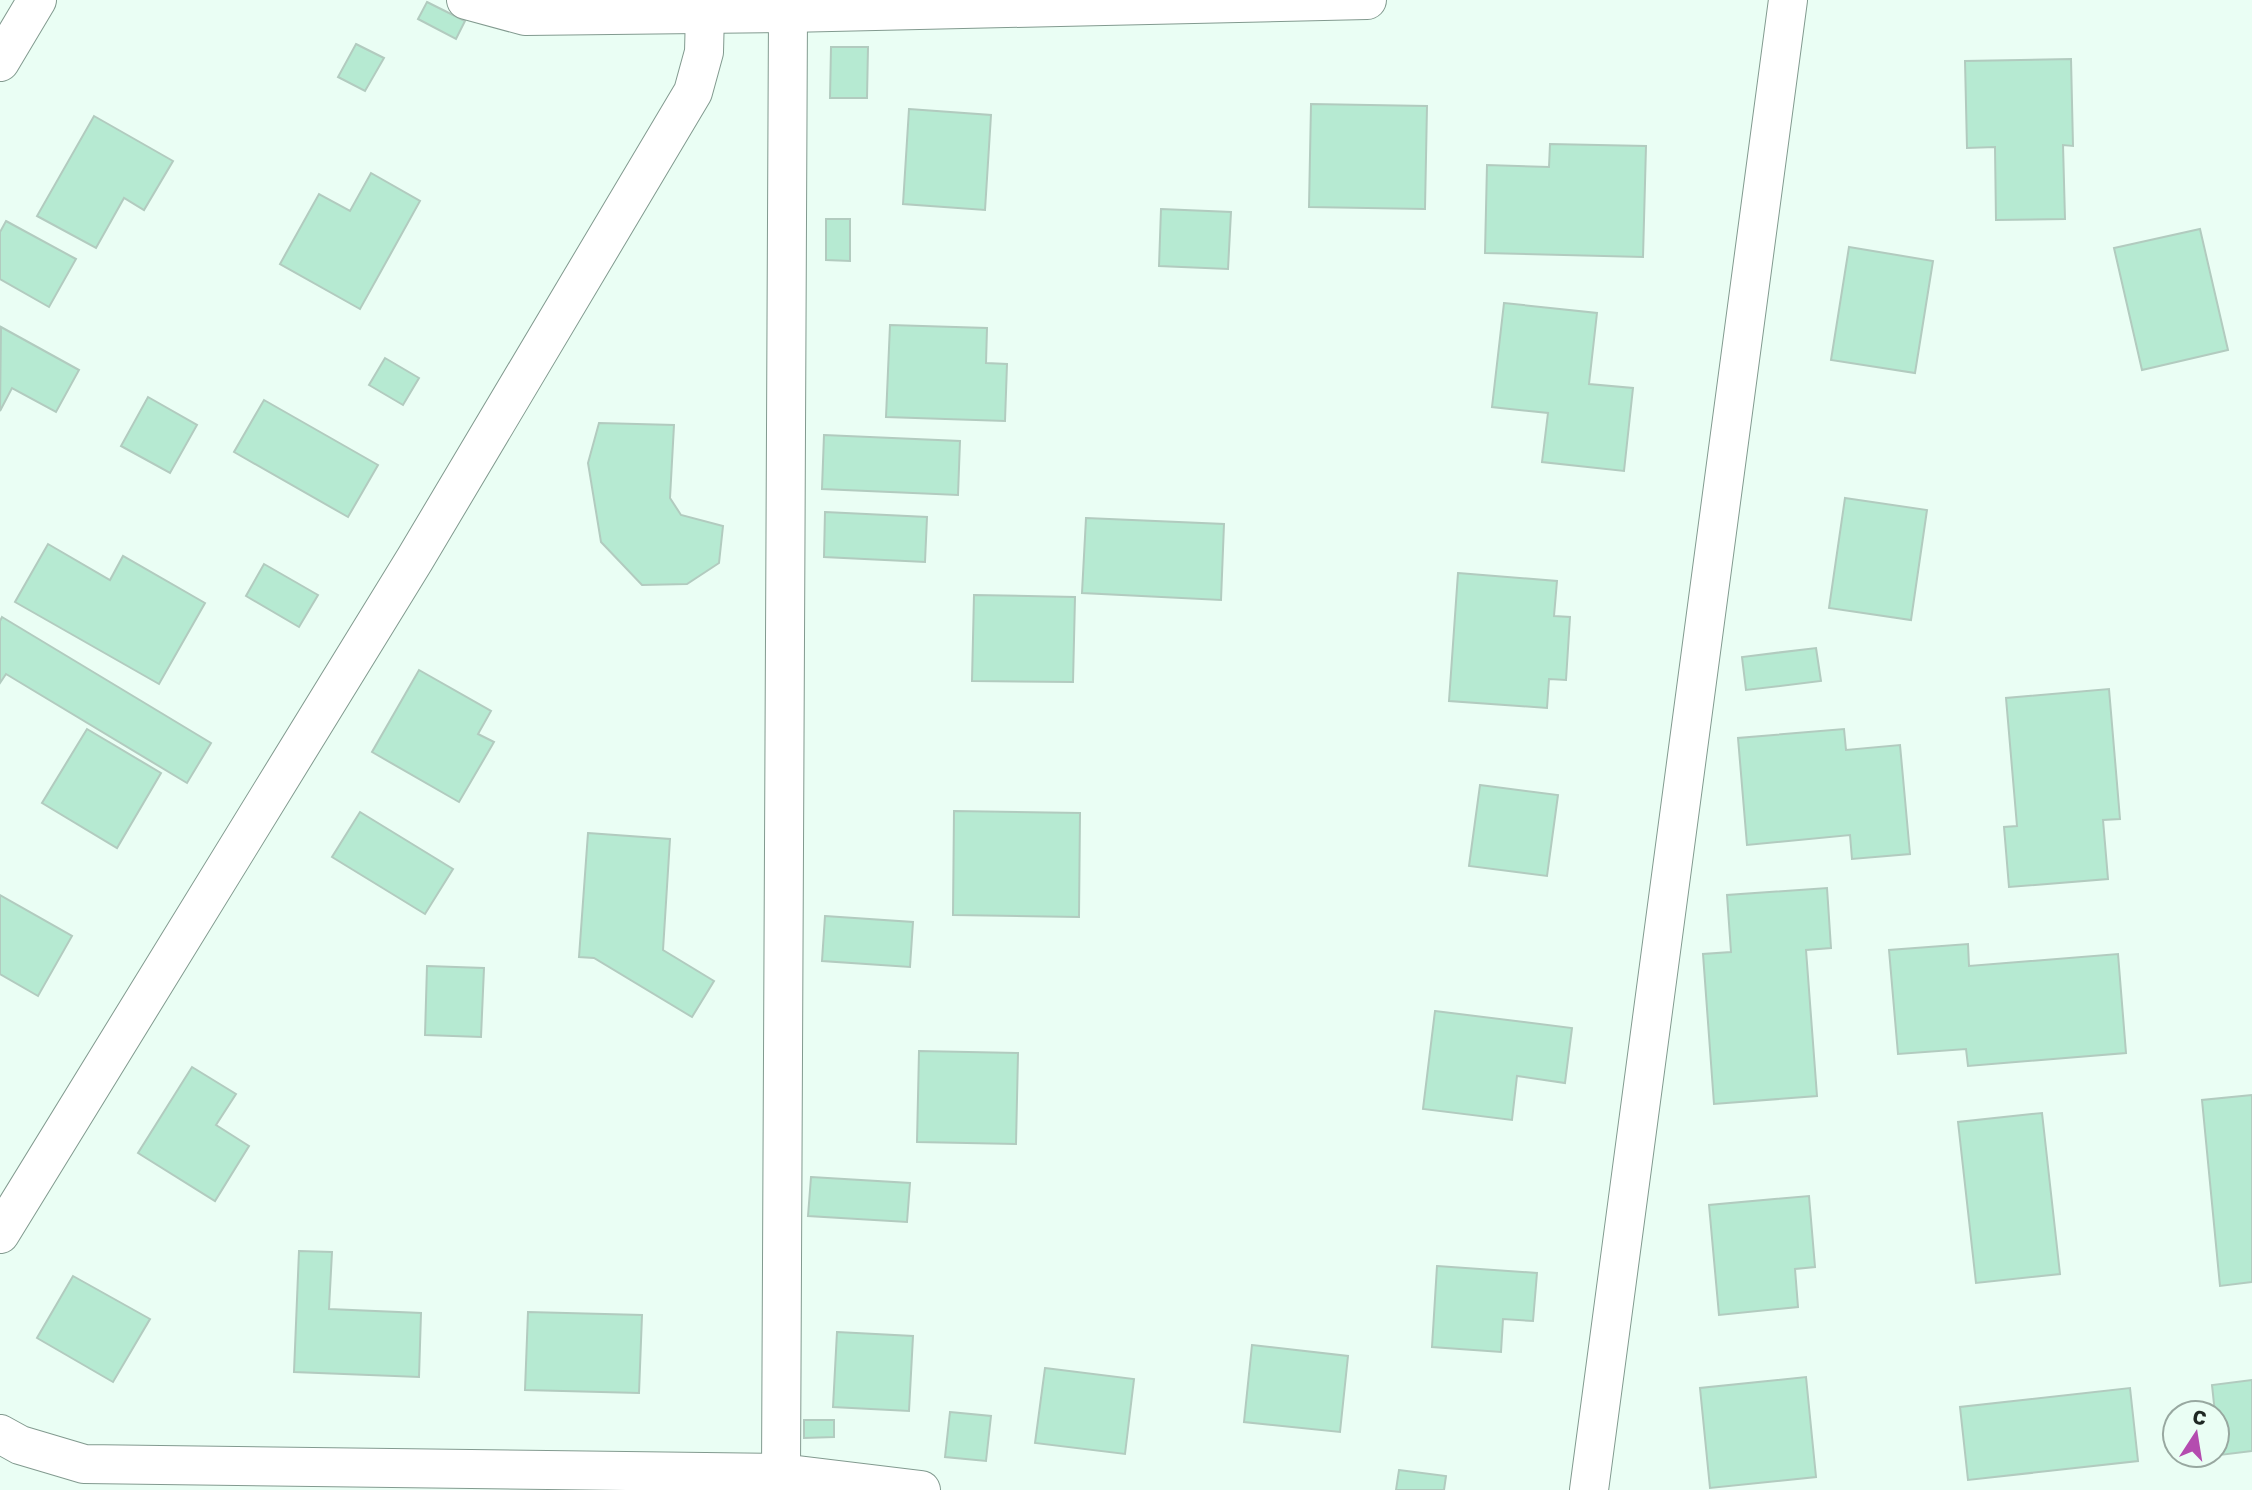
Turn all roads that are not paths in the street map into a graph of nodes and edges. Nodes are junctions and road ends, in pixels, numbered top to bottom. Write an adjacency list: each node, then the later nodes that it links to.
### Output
1 (37, 0): 7 (street)
2 (466, 0): 5 (street)
3 (1367, 0): 6 (street)
4 (1788, 0): 12 (street)
5 (705, 13): 6 (street); 8 (street)
6 (788, 13): 10 (street)
7 (0, 62)
8 (0, 1234)
9 (0, 1434): 10 (street)
10 (780, 1473): 11 (street)
11 (921, 1490)
12 (1589, 1490)

